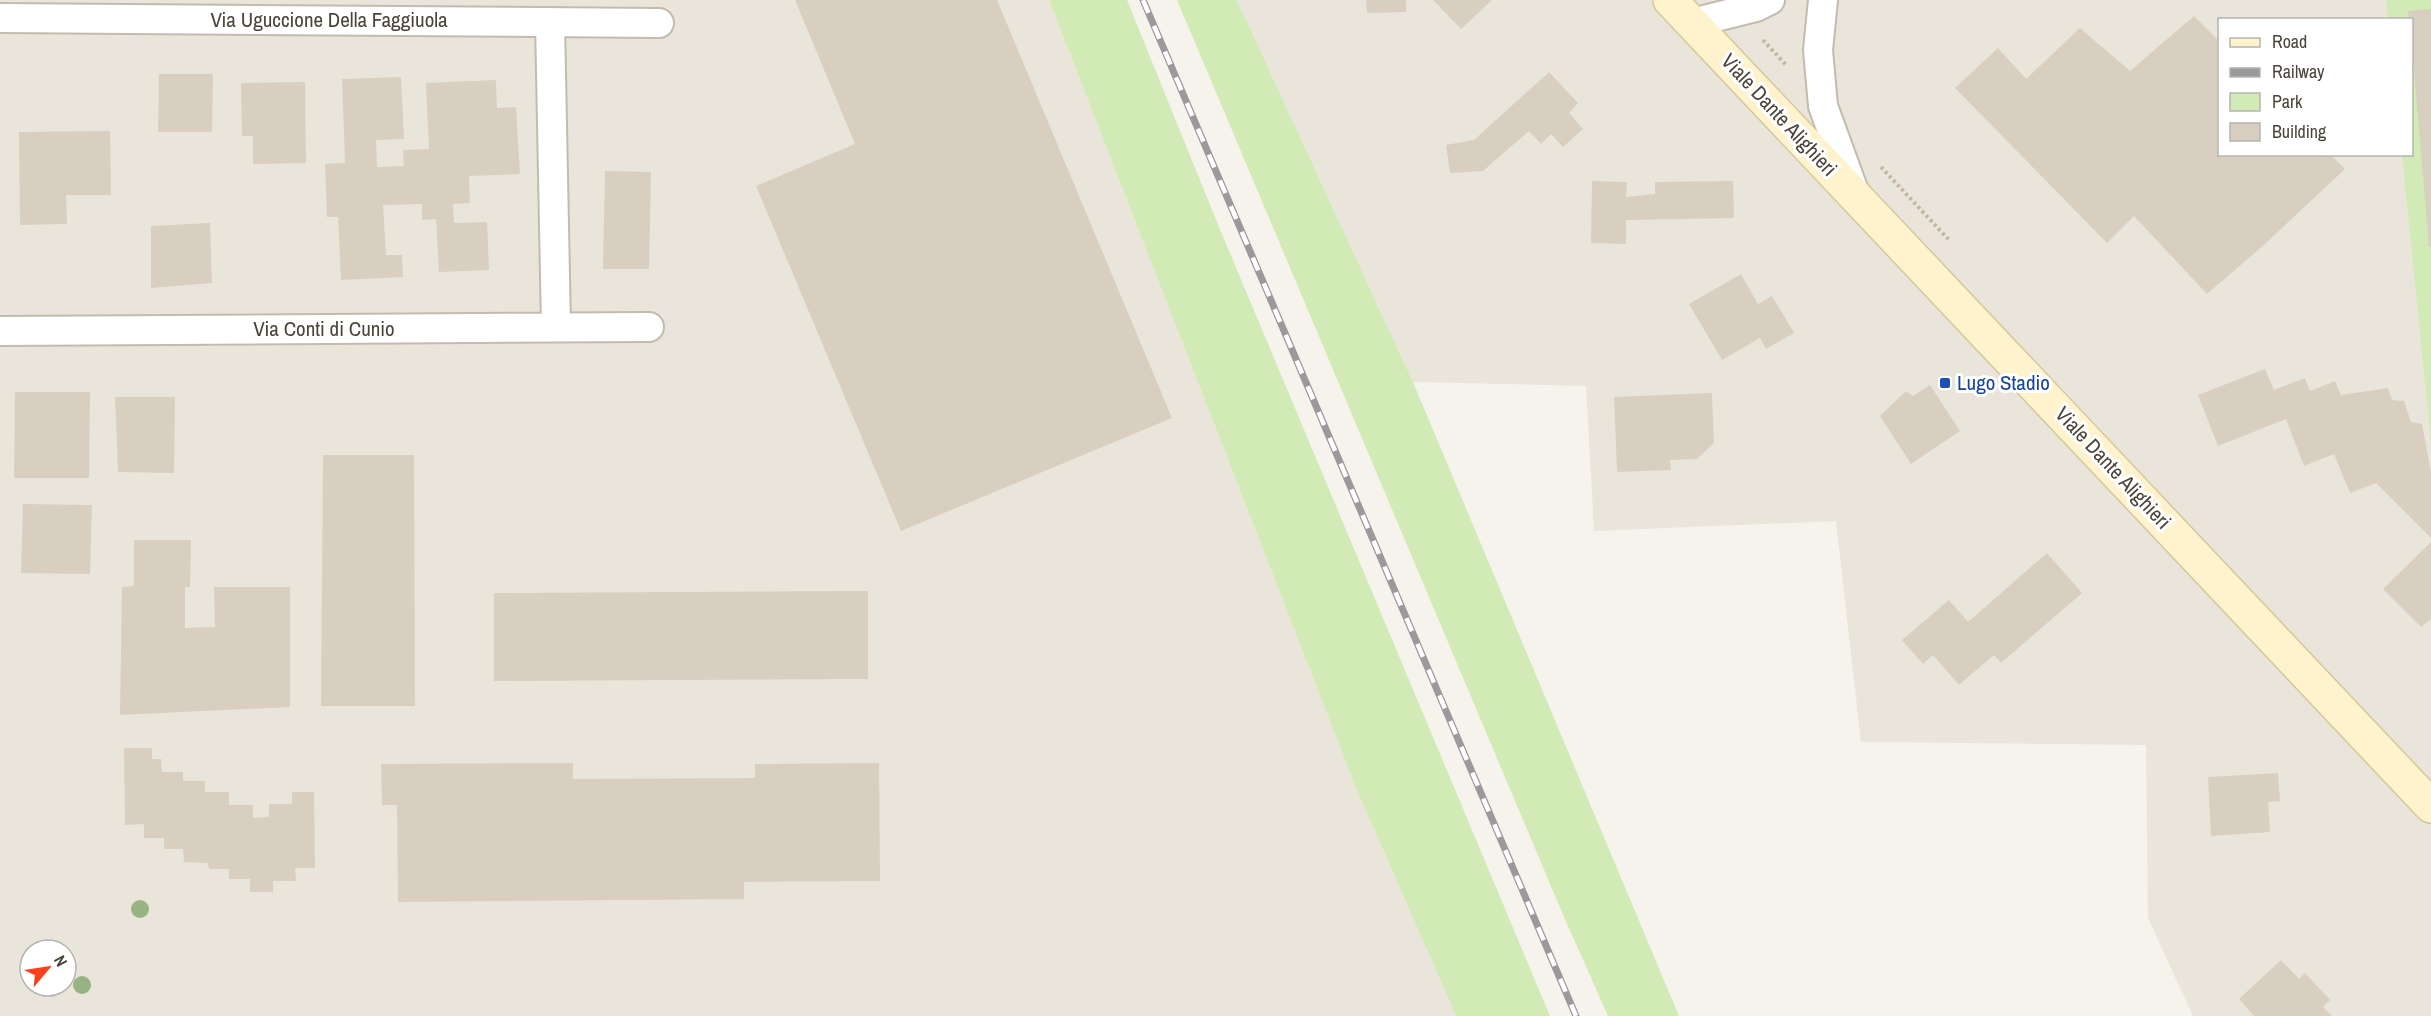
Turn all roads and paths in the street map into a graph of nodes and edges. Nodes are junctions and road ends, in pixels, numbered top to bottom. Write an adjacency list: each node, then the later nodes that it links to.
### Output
1 (1770, 0): 3 (street)
2 (1823, 0): 7 (street)
3 (1681, 12): 7 (street, Viale Dante Alighieri)
4 (0, 18): 5 (street, Via Uguccione Della Faggiuola)
5 (550, 22): 6 (street, Via Uguccione Della Faggiuola); 8 (street)
6 (659, 23)
7 (1856, 196): 11 (street, Viale Dante Alighieri)
8 (556, 327): 9 (street, Via Conti di Cunio); 10 (street, Via Conti di Cunio)
9 (649, 327)
10 (0, 331)
11 (2431, 806)

